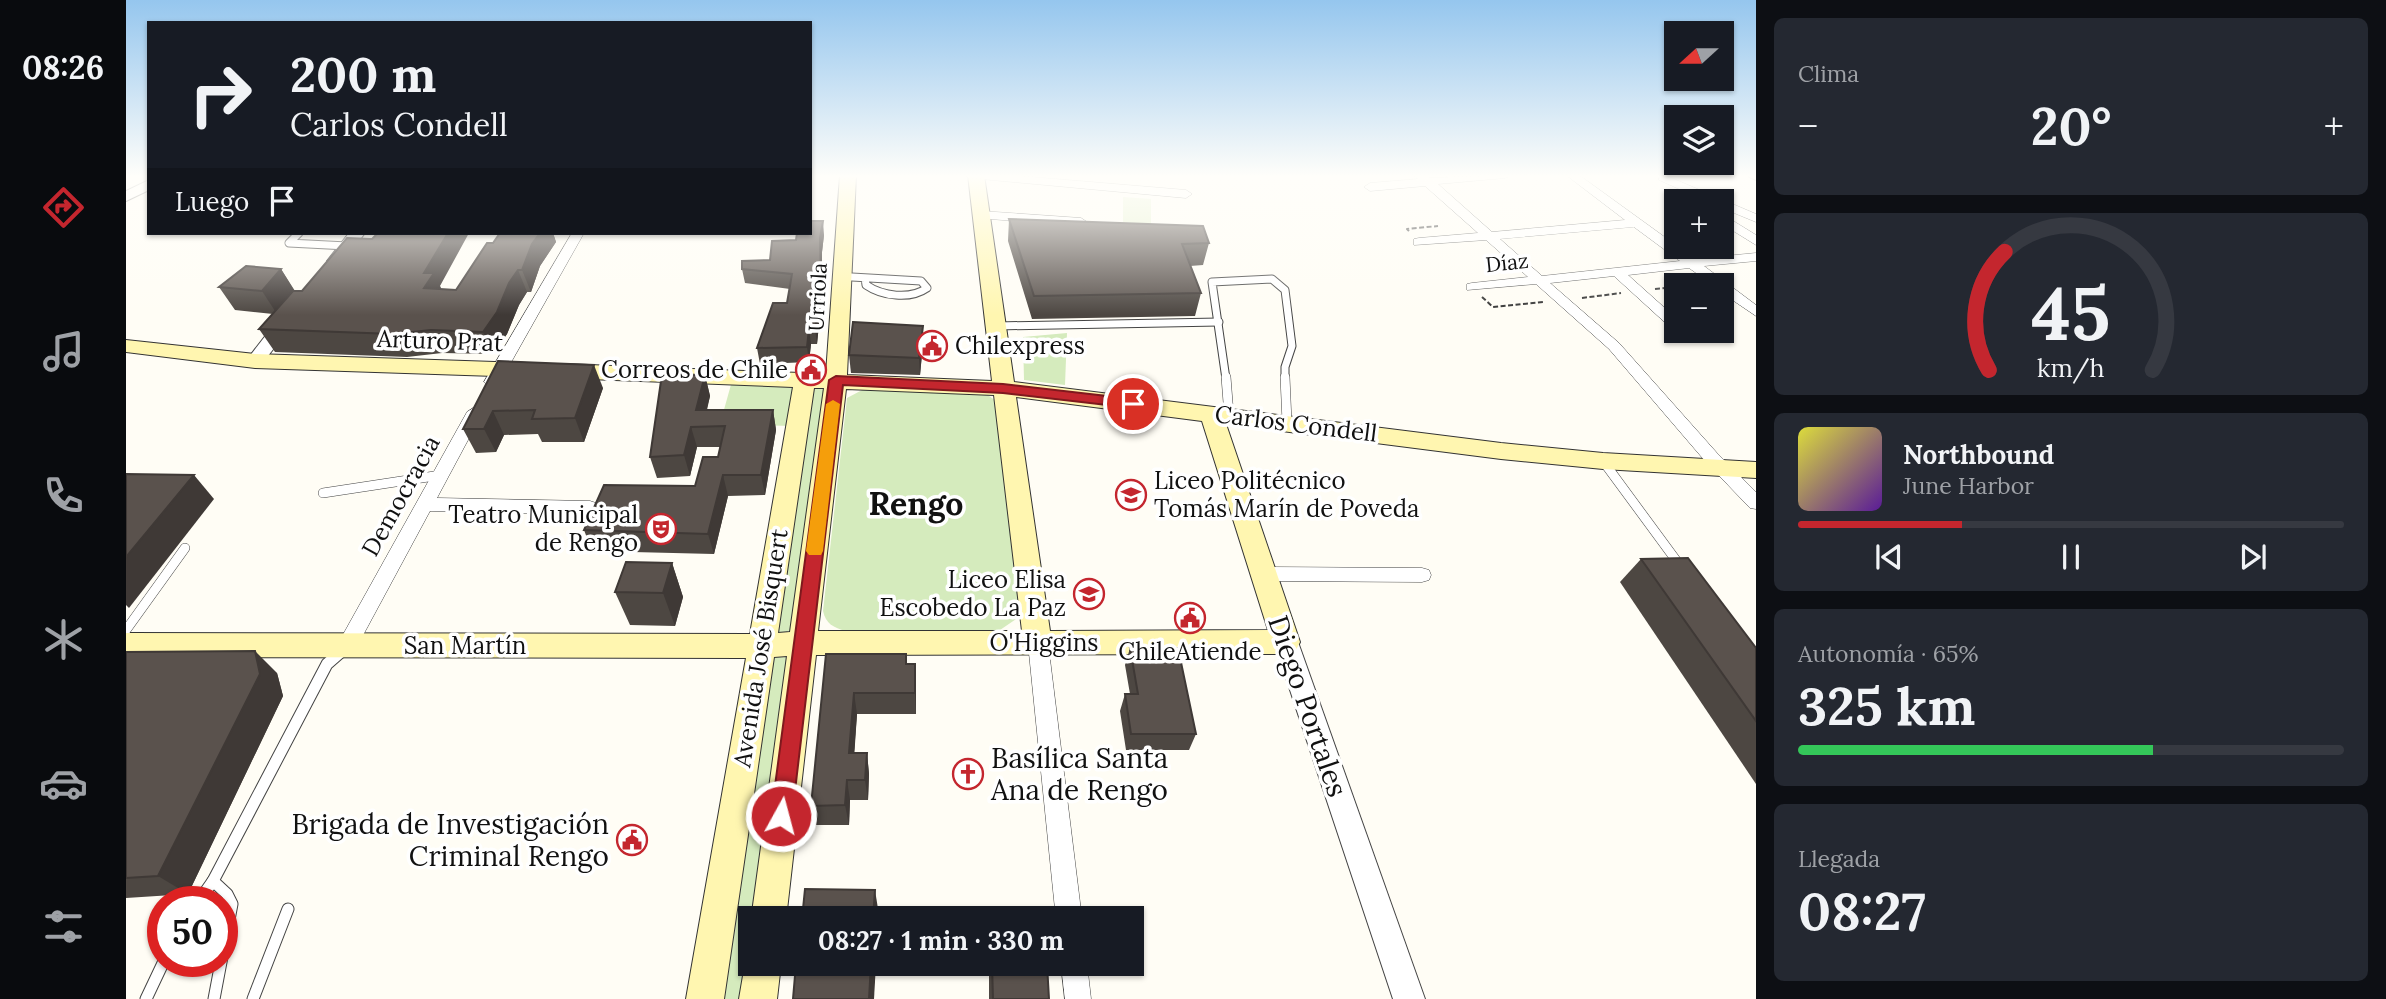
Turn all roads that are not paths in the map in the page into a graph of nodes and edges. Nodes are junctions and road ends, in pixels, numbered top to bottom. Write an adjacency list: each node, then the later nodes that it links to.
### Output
1 (845, 222): 19 (main road, Urriola)
2 (982, 222): 28 (main road)
3 (1079, 222): 5 (street)
4 (1471, 222): 10 (street)
5 (1099, 223)
6 (1637, 223): 10 (street); 15 (street)
7 (1734, 226): 12 (street)
8 (297, 235): 11 (lane)
9 (577, 235): 31 (street, Democracia)
10 (1486, 236): 13 (street); 21 (street)
11 (352, 239): 18 (street)
12 (1756, 241)
13 (1419, 242)
14 (1756, 257): 15 (street, Díaz)
15 (1695, 265): 16 (street, Díaz); 17 (street)
16 (1618, 273): 21 (street, Díaz); 26 (street)
17 (1705, 273)
18 (322, 277)
19 (842, 277): 20 (lane); 33 (main road, Urriola)
20 (865, 278): 20 (lane)
21 (1537, 281): 22 (street, Díaz); 38 (street)
22 (1472, 287)
23 (1734, 295): 25 (street)
24 (297, 309): 30 (street)
25 (1756, 312)
26 (1664, 313)
27 (1219, 322): 28 (lane); 35 (lane); 36 (lane)
28 (995, 326): 34 (main road)
29 (126, 346): 30 (main road, Arturo Prat)
30 (255, 361): 31 (main road, Arturo Prat)
31 (499, 369): 32 (main road, Arturo Prat); 40 (street, Democracia)
32 (805, 379): 33 (main road, Arturo Prat); 56 (main road, Avenida José Bisquert)
33 (836, 380): 34 (main road, Carlos Condell); 51 (main road, Avenida José Bisquert)
34 (1003, 388): 35 (main road, Carlos Condell); 52 (main road)
35 (1220, 414): 36 (main road, Carlos Condell); 46 (main road, Diego Portales)
36 (1287, 422): 37 (main road, Carlos Condell)
37 (1603, 461): 38 (main road, Carlos Condell); 48 (lane)
38 (1725, 468): 39 (main road, Carlos Condell); 42 (street)
39 (1756, 470)
40 (441, 475): 41 (lane); 43 (street, Democracia)
41 (323, 493)
42 (1756, 503)
43 (425, 504): 44 (street); 55 (street, Democracia)
44 (590, 508)
45 (186, 548): 49 (lane)
46 (1264, 574): 47 (street); 50 (main road, Diego Portales)
47 (1422, 575)
48 (1692, 581)
49 (126, 630)
50 (1286, 642): 52 (main road, O'Higgins); 72 (street, Diego Portales)
51 (803, 643): 52 (main road, O'Higgins); 56 (main road, San Martín); 60 (main road, Avenida José Bisquert)
52 (1038, 643): 61 (street)
53 (163, 644): 54 (main road, San Martín); 55 (main road, San Martín); 57 (lane)
54 (126, 645)
55 (347, 646): 56 (main road, San Martín); 58 (lane)
56 (761, 646): 69 (main road, Avenida José Bisquert)
57 (126, 659)
58 (213, 881): 59 (lane); 67 (lane)
59 (210, 886)
60 (770, 906)
61 (1068, 906)
62 (288, 909): 68 (lane)
63 (761, 976): 70 (main road)
64 (1075, 976): 71 (street)
65 (156, 977): 66 (lane)
66 (146, 999)
67 (215, 999)
68 (253, 999)
69 (705, 999)
70 (758, 999)
71 (1078, 999)
72 (1409, 999)

